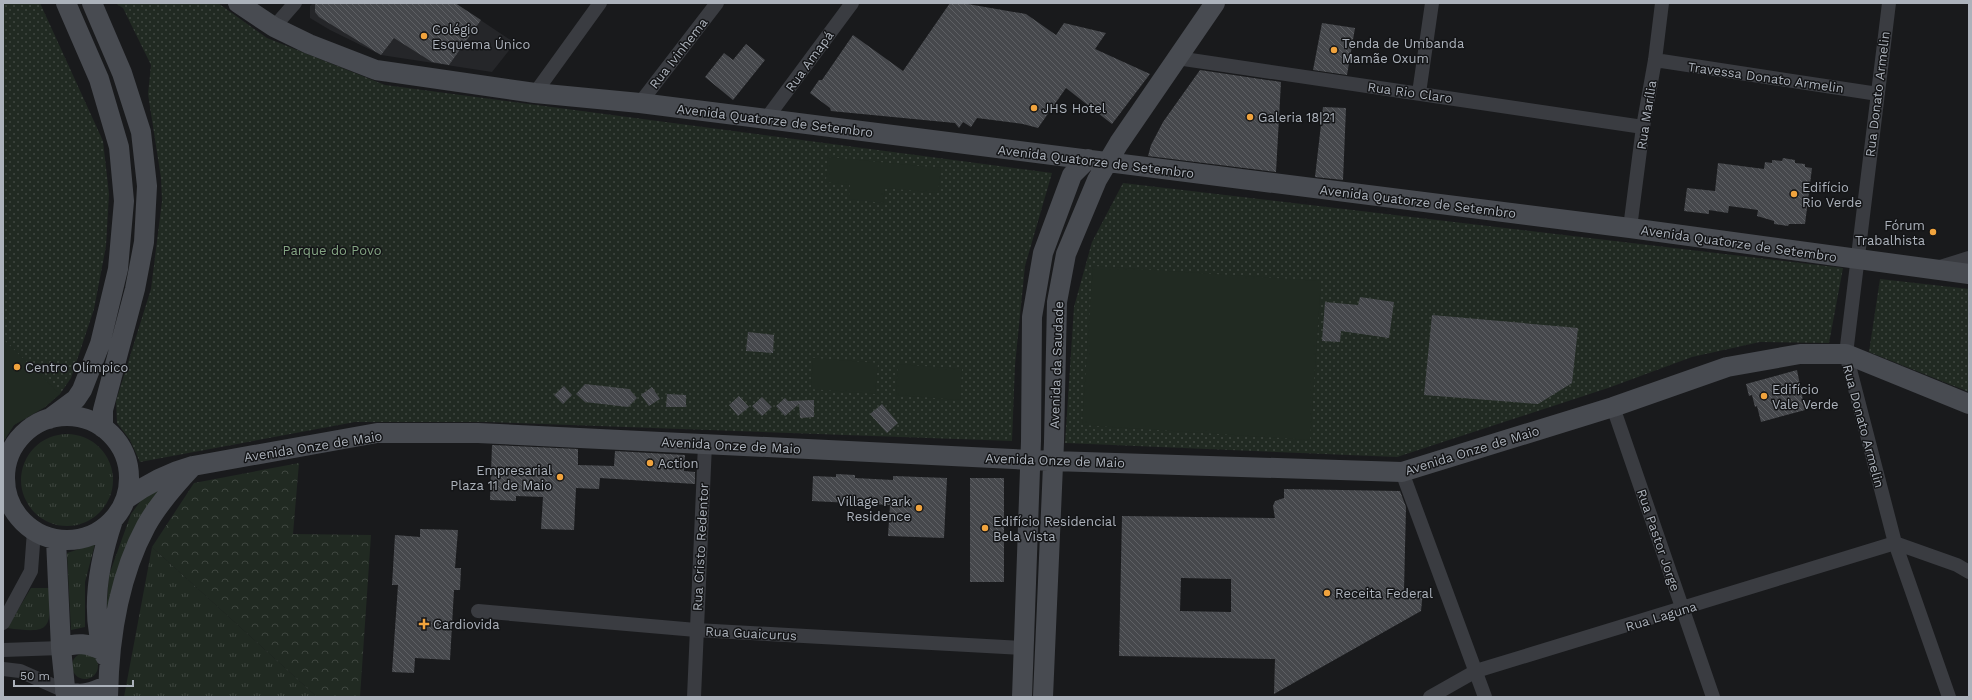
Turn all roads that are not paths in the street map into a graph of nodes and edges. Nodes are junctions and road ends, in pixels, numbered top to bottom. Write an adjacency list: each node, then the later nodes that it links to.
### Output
1 (66, 3): 31 (street)
2 (92, 3): 32 (street)
3 (238, 3): 12 (street, Avenida Quatorze de Setembro)
4 (295, 3): 12 (street)
5 (600, 3): 15 (street)
6 (717, 3): 18 (street, Rua Ivinhema)
7 (852, 3): 19 (street, Rua Amapá)
8 (1216, 3): 13 (street, Avenida da Saudade)
9 (1432, 3): 16 (street)
10 (1662, 3): 14 (street, Rua Marília)
11 (1889, 3): 17 (street, Rua Donato Armelin)
12 (274, 27): 15 (street, Avenida Quatorze de Setembro)
13 (1177, 58): 16 (street, Rua Rio Claro); 22 (street, Avenida da Saudade)
14 (1655, 60): 17 (street, Travessa Donato Armelin); 20 (street, Rua Marília)
15 (535, 93): 18 (street, Avenida Quatorze de Setembro)
16 (1419, 93): 20 (street, Rua Rio Claro)
17 (1878, 94): 25 (street, Rua Donato Armelin)
18 (640, 103): 19 (street, Avenida Quatorze de Setembro)
19 (766, 119): 21 (street, Avenida Quatorze de Setembro)
20 (1643, 127): 23 (street, Rua Marília)
21 (1088, 159): 22 (street, Avenida Quatorze de Setembro); 34 (street, Avenida da Saudade)
22 (1108, 162): 23 (street, Avenida Quatorze de Setembro); 35 (street, Avenida da Saudade)
23 (1630, 228): 25 (street, Avenida Quatorze de Setembro)
24 (1969, 258): 26 (street)
25 (1857, 259): 26 (street, Avenida Quatorze de Setembro); 28 (street, Rua Donato Armelin)
26 (1933, 269): 27 (street, Avenida Quatorze de Setembro)
27 (1969, 274)
28 (1846, 354): 29 (street, Avenida Onze de Maio); 30 (street, Avenida Onze de Maio); 43 (street, Rua Donato Armelin)
29 (1969, 404)
30 (1613, 407): 37 (street, Avenida Onze de Maio); 45 (street, Rua Pastor Jorge)
31 (50, 419): 32 (street); 39 (street)
32 (104, 428): 38 (street)
33 (705, 444): 34 (street, Avenida Onze de Maio); 36 (street, Avenida Onze de Maio); 48 (street, Rua Cristo Redentor)
34 (1030, 459): 35 (street, Avenida Onze de Maio); 50 (street, Avenida da Saudade)
35 (1053, 460): 37 (street, Avenida Onze de Maio); 58 (street, Avenida da Saudade)
36 (193, 466): 38 (street, Avenida Onze de Maio); 54 (street)
37 (1402, 472): 53 (street)
38 (126, 499): 40 (street)
39 (11, 514): 41 (street)
40 (113, 520): 42 (street); 54 (street)
41 (34, 531): 42 (street); 47 (street)
42 (56, 540): 49 (street)
43 (1895, 543): 44 (street); 45 (street, Rua Laguna); 62 (street, Rua Donato Armelin)
44 (1969, 572)
45 (1683, 609): 53 (street, Rua Laguna); 61 (street, Rua Pastor Jorge)
46 (478, 611): 48 (street, Rua Guaicurus)
47 (3, 623)
48 (696, 630): 50 (street, Rua Guaicurus); 56 (street, Rua Cristo Redentor)
49 (61, 648): 51 (street); 54 (street); 55 (street)
50 (1024, 648): 57 (street, Avenida da Saudade)
51 (3, 650)
52 (3, 669): 55 (street)
53 (1476, 671): 59 (street, Rua Laguna); 60 (street)
54 (107, 675): 55 (street)
55 (66, 694)
56 (694, 697)
57 (1022, 697)
58 (1043, 697)
59 (1430, 697)
60 (1485, 697)
61 (1713, 697)
62 (1949, 697)

